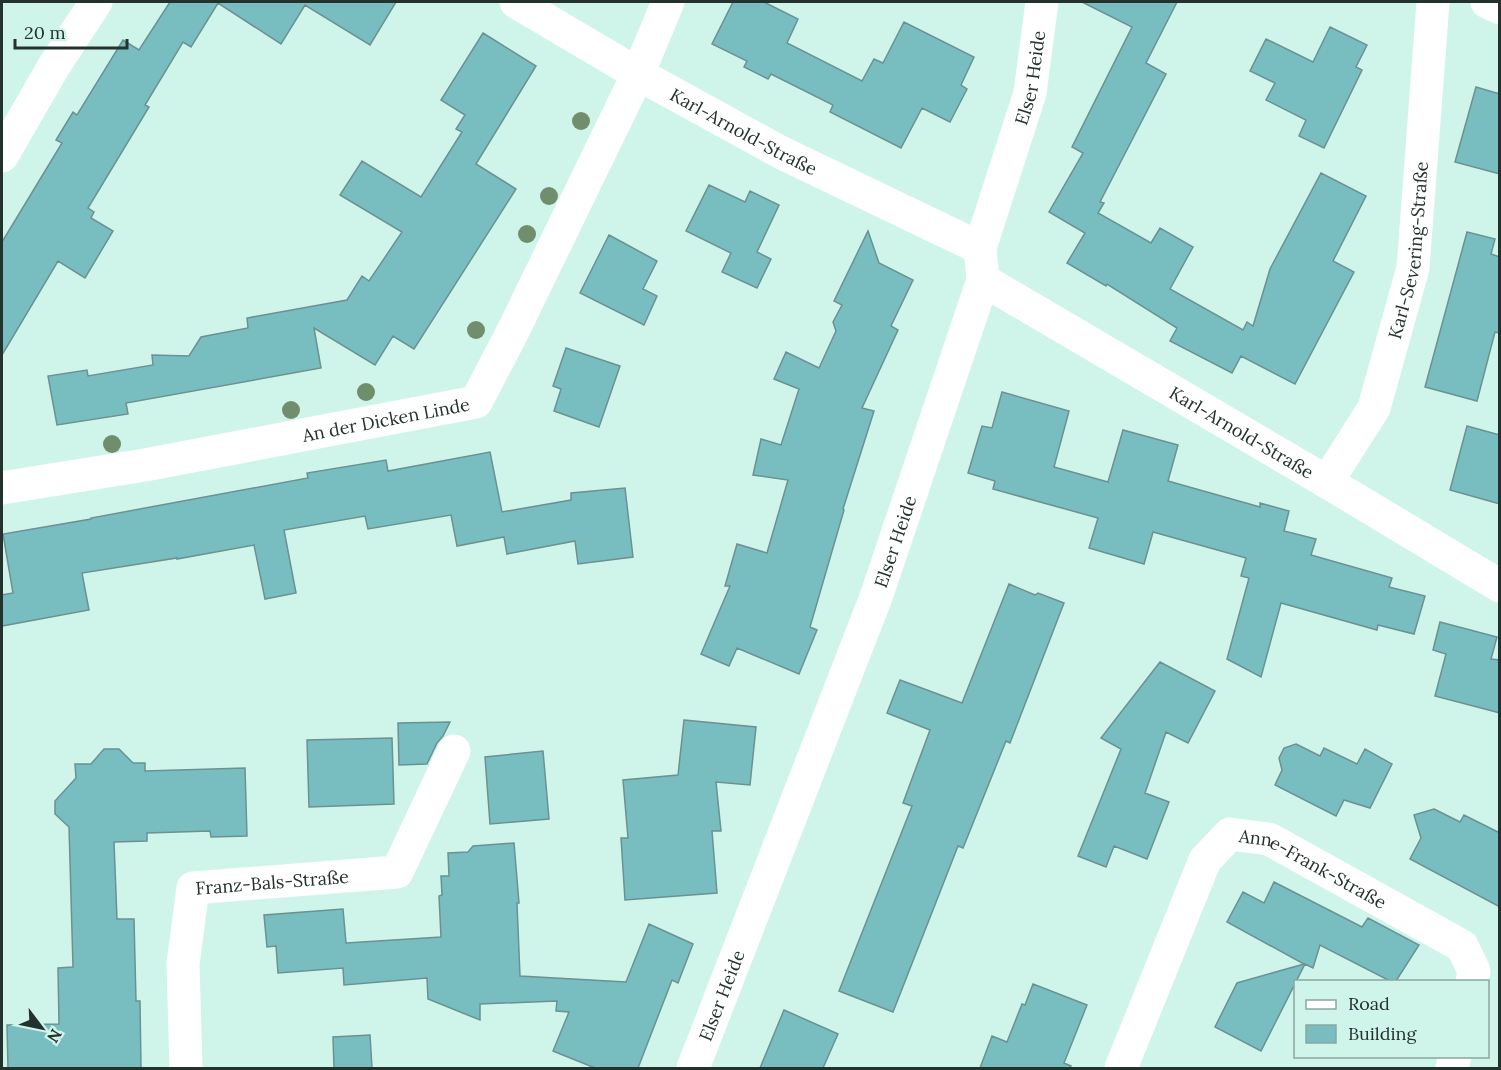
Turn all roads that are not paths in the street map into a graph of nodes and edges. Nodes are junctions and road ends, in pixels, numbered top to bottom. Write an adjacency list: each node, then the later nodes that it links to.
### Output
1 (96, 2): 9 (street)
2 (516, 2): 8 (street, Karl-Arnold-Straße)
3 (668, 2): 8 (street, An der Dicken Linde)
4 (1042, 2): 10 (street, Elser Heide)
5 (1433, 2): 12 (street, Karl-Severing-Straße)
6 (1487, 2): 7 (street)
7 (1500, 8)
8 (638, 74): 10 (street, Karl-Arnold-Straße); 13 (street, An der Dicken Linde)
9 (2, 156)
10 (980, 248): 11 (street, Elser Heide)
11 (983, 280): 12 (street, Karl-Arnold-Straße); 18 (street, Elser Heide)
12 (1327, 482): 14 (street, Karl-Arnold-Straße)
13 (2, 489)
14 (1500, 586)
15 (454, 751): 17 (street, Franz-Bals-Straße)
16 (1472, 980): 19 (street, Anne-Frank-Straße)
17 (186, 1068)
18 (693, 1068)
19 (1121, 1068)

